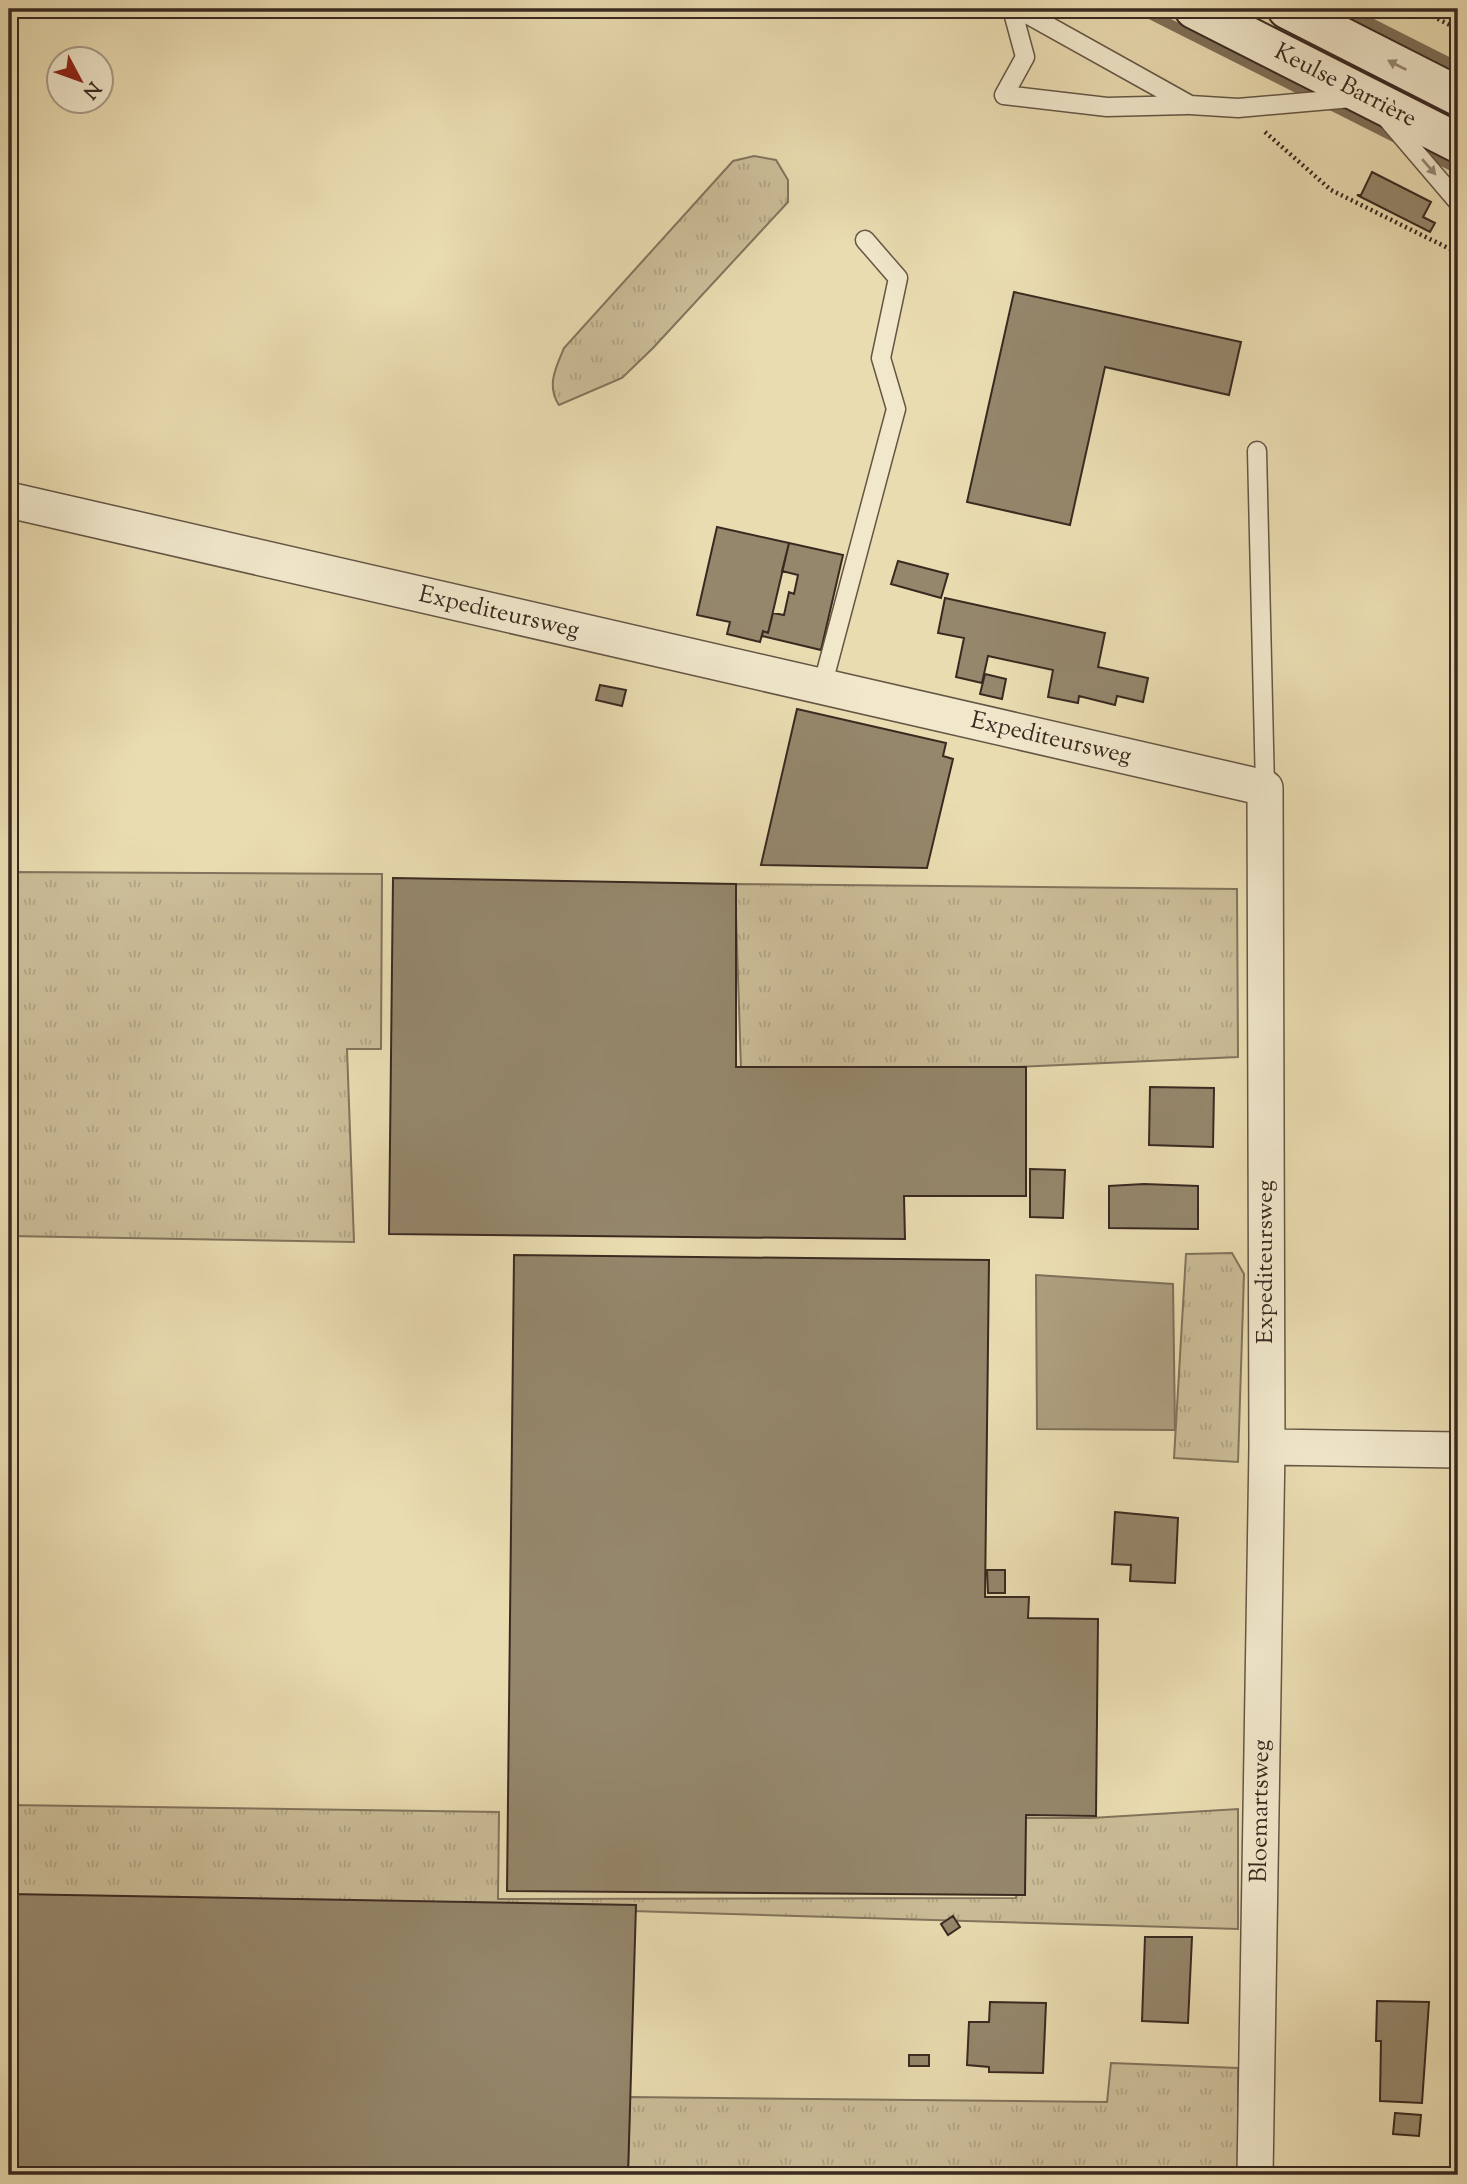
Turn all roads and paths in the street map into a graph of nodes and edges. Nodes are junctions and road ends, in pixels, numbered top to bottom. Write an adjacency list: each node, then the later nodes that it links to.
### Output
1 (1012, 9): 9 (lane)
2 (1018, 9): 9 (lane)
3 (1194, 9): 8 (main road, Keulse Barrière)
4 (1287, 9): 7 (main road, Keulse Barrière, one-way to 4)
5 (1418, 9): 6 (path)
6 (1458, 29)
7 (1458, 96)
8 (1368, 97): 9 (lane); 10 (main road, Keulse Barrière); 11 (lane, one-way to 11)
9 (1189, 105)
10 (1458, 144)
11 (1458, 202)
12 (865, 240): 15 (lane)
13 (1257, 451): 16 (lane)
14 (9, 500): 15 (street, Expediteursweg)
15 (822, 687): 16 (street, Expediteursweg)
16 (1265, 789): 17 (street, Expediteursweg)
17 (1267, 1447): 18 (street); 19 (street, Bloemartsweg)
18 (1458, 1450)
19 (1255, 2175)

